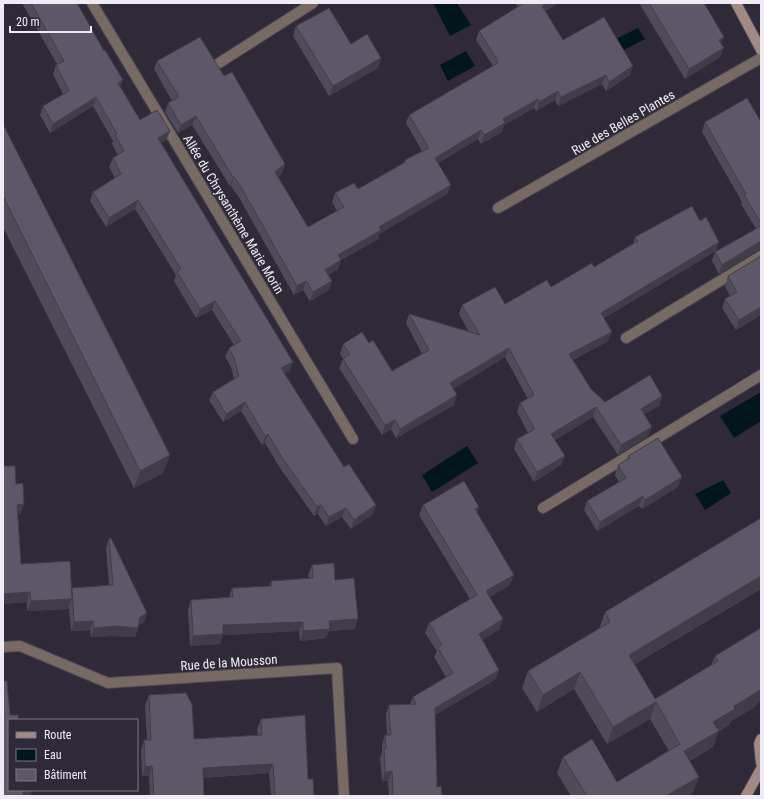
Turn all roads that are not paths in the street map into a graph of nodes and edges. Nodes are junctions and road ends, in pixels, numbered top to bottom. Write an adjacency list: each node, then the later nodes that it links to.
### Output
1 (92, 3): 11 (street, Allée du Chrysanthème Marie Morin)
2 (313, 3): 6 (street)
3 (736, 3): 4 (street)
4 (761, 50)
5 (761, 58): 7 (street, Rue des Belles Plantes)
6 (219, 63)
7 (498, 208)
8 (761, 256): 9 (street)
9 (626, 338)
10 (761, 375): 12 (street)
11 (353, 439)
12 (543, 508)
13 (3, 646): 17 (street, Rue de la Mousson)
14 (761, 739): 15 (street)
15 (761, 763)
16 (761, 769): 18 (street)
17 (344, 796)
18 (746, 796)

